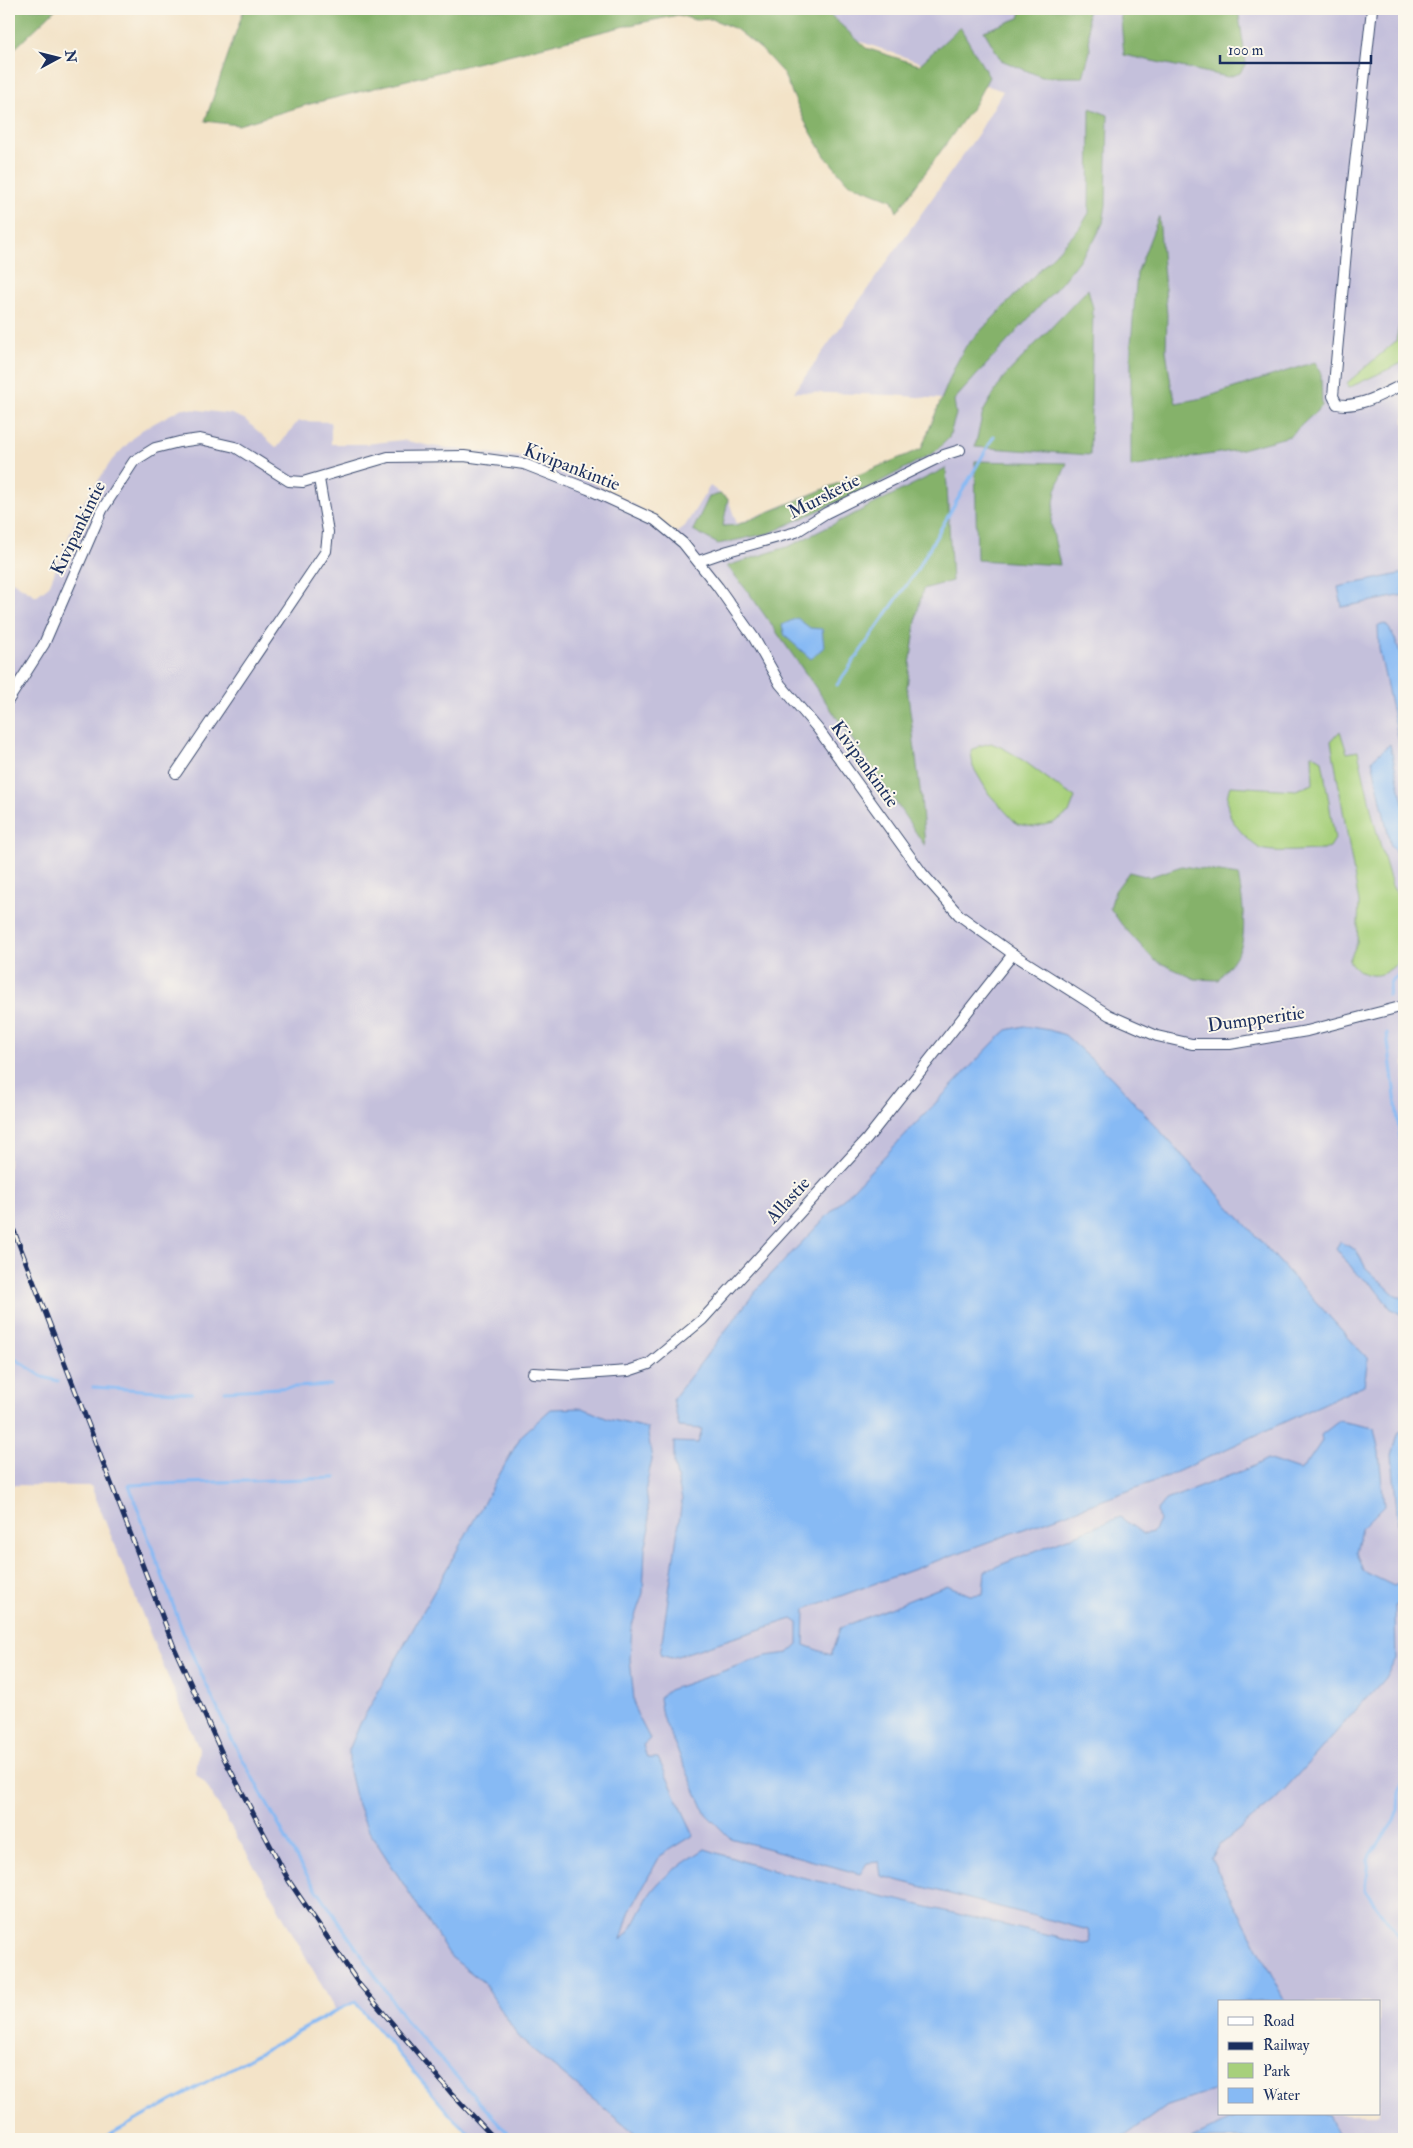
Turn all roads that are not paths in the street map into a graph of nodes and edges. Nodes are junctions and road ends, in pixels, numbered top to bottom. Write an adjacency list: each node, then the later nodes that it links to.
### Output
1 (1372, 9): 2 (street)
2 (1404, 384)
3 (960, 450): 5 (street, Mursketie)
4 (319, 479): 5 (street, Kivipankintie); 6 (street, Kivipankintie); 7 (street)
5 (699, 561): 8 (street, Kivipankintie)
6 (9, 699)
7 (176, 773)
8 (1013, 954): 9 (street, Dumpperitie); 10 (street, Allastie)
9 (1404, 1006)
10 (533, 1373)

